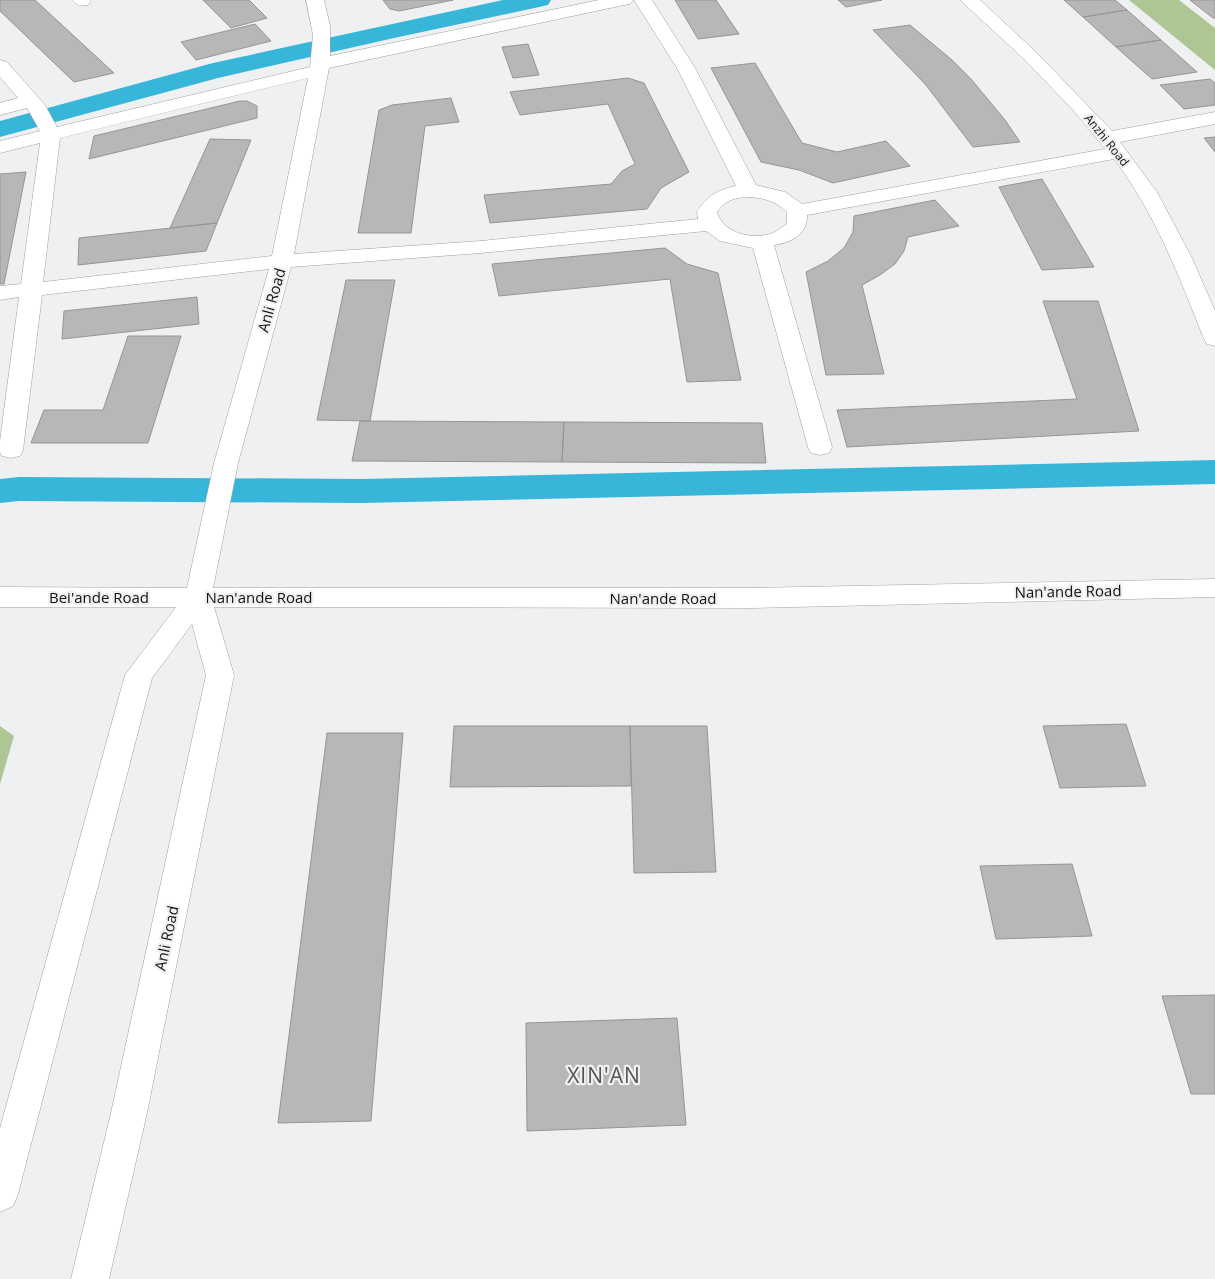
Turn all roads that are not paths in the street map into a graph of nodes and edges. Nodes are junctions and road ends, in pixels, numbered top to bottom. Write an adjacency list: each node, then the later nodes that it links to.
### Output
1 (315, 0): 5 (street, Anli Road)
2 (624, 0): 5 (street)
3 (643, 0): 12 (street)
4 (969, 0): 10 (street, Anzhi Road)
5 (321, 56): 8 (street); 16 (street, Anli Road)
6 (0, 66): 8 (street)
7 (0, 109): 8 (street)
8 (42, 118): 11 (street); 17 (street)
9 (1215, 118): 10 (street)
10 (1113, 145): 13 (street); 19 (street, Anzhi Road)
11 (0, 147)
12 (749, 191): 13 (street); 14 (street)
13 (797, 211): 15 (street)
14 (710, 224): 15 (street); 16 (street)
15 (762, 241): 20 (street)
16 (282, 261): 17 (street); 24 (street, Anli Road)
17 (32, 288): 18 (street); 21 (street)
18 (0, 293)
19 (1215, 339)
20 (820, 447)
21 (10, 450)
22 (1215, 588): 24 (street, Nan'ande Road)
23 (0, 597): 24 (street, Bei'ande Road)
24 (198, 597): 25 (street, Anli Road); 26 (street, Anli Road)
25 (0, 1194)
26 (90, 1279)

